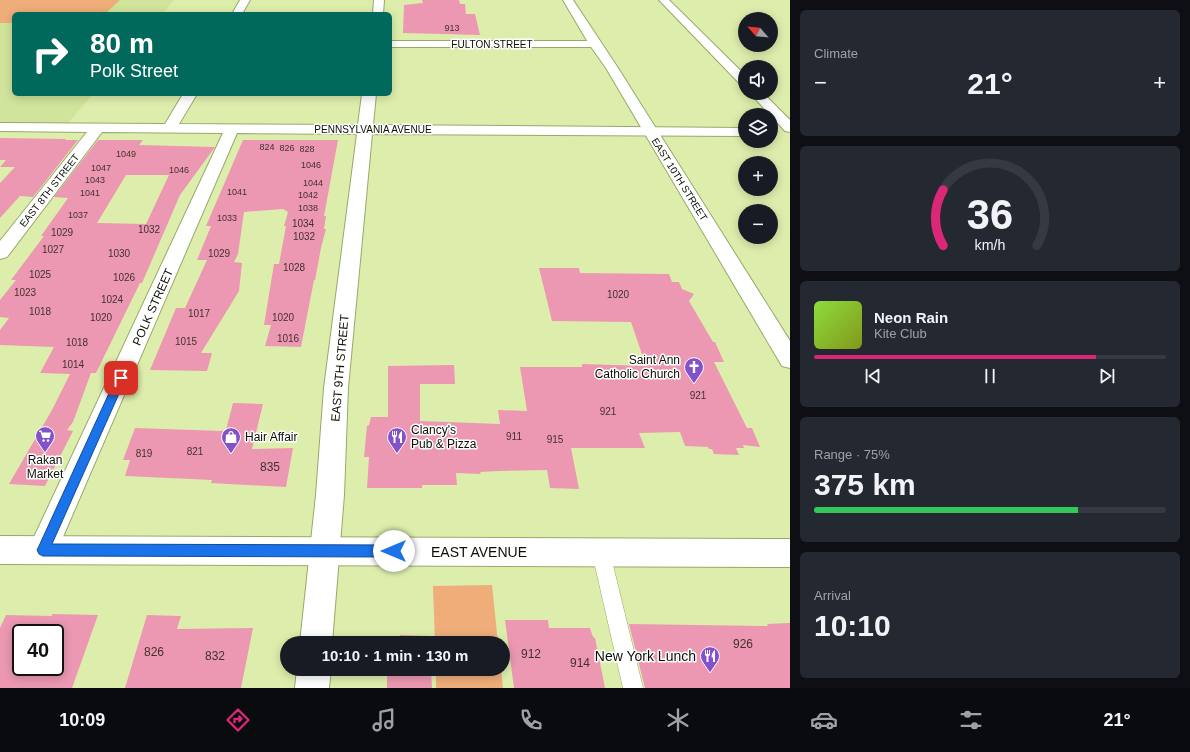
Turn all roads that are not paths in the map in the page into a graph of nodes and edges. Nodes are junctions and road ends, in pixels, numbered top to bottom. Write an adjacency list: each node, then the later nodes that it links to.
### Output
1 (245, 0): 5 (street)
2 (379, 0): 6 (street)
3 (568, 0): 8 (street, EAST 10TH STREET)
4 (664, 0): 9 (street)
5 (238, 12)
6 (378, 12)
7 (392, 44): 8 (street, FULTON STREET)
8 (595, 44): 19 (street, EAST 10TH STREET)
9 (738, 75)
10 (189, 96): 15 (street)
11 (369, 96): 18 (street, EAST 9TH STREET)
12 (763, 100): 17 (street)
13 (0, 127): 14 (street, PENNSYLVANIA AVENUE)
14 (98, 127): 15 (street, PENNSYLVANIA AVENUE); 23 (street, EAST 8TH STREET)
15 (170, 128): 16 (street, PENNSYLVANIA AVENUE)
16 (232, 128): 18 (street, PENNSYLVANIA AVENUE); 26 (street, POLK STREET)
17 (790, 128)
18 (365, 129): 19 (street, PENNSYLVANIA AVENUE); 27 (street, EAST 9TH STREET)
19 (650, 130): 20 (street, PENNSYLVANIA AVENUE); 24 (street, EAST 10TH STREET)
20 (738, 132)
21 (778, 132): 22 (street)
22 (790, 132)
23 (0, 253)
24 (790, 360)
25 (0, 550): 26 (street, EAST AVENUE)
26 (43, 550): 27 (street, EAST AVENUE)
27 (325, 552): 28 (street, EAST AVENUE); 30 (street, EAST 9TH STREET)
28 (601, 553): 29 (street, EAST AVENUE); 33 (lane)
29 (790, 553)
30 (317, 636)
31 (313, 676): 32 (street)
32 (312, 688)
33 (633, 688)

